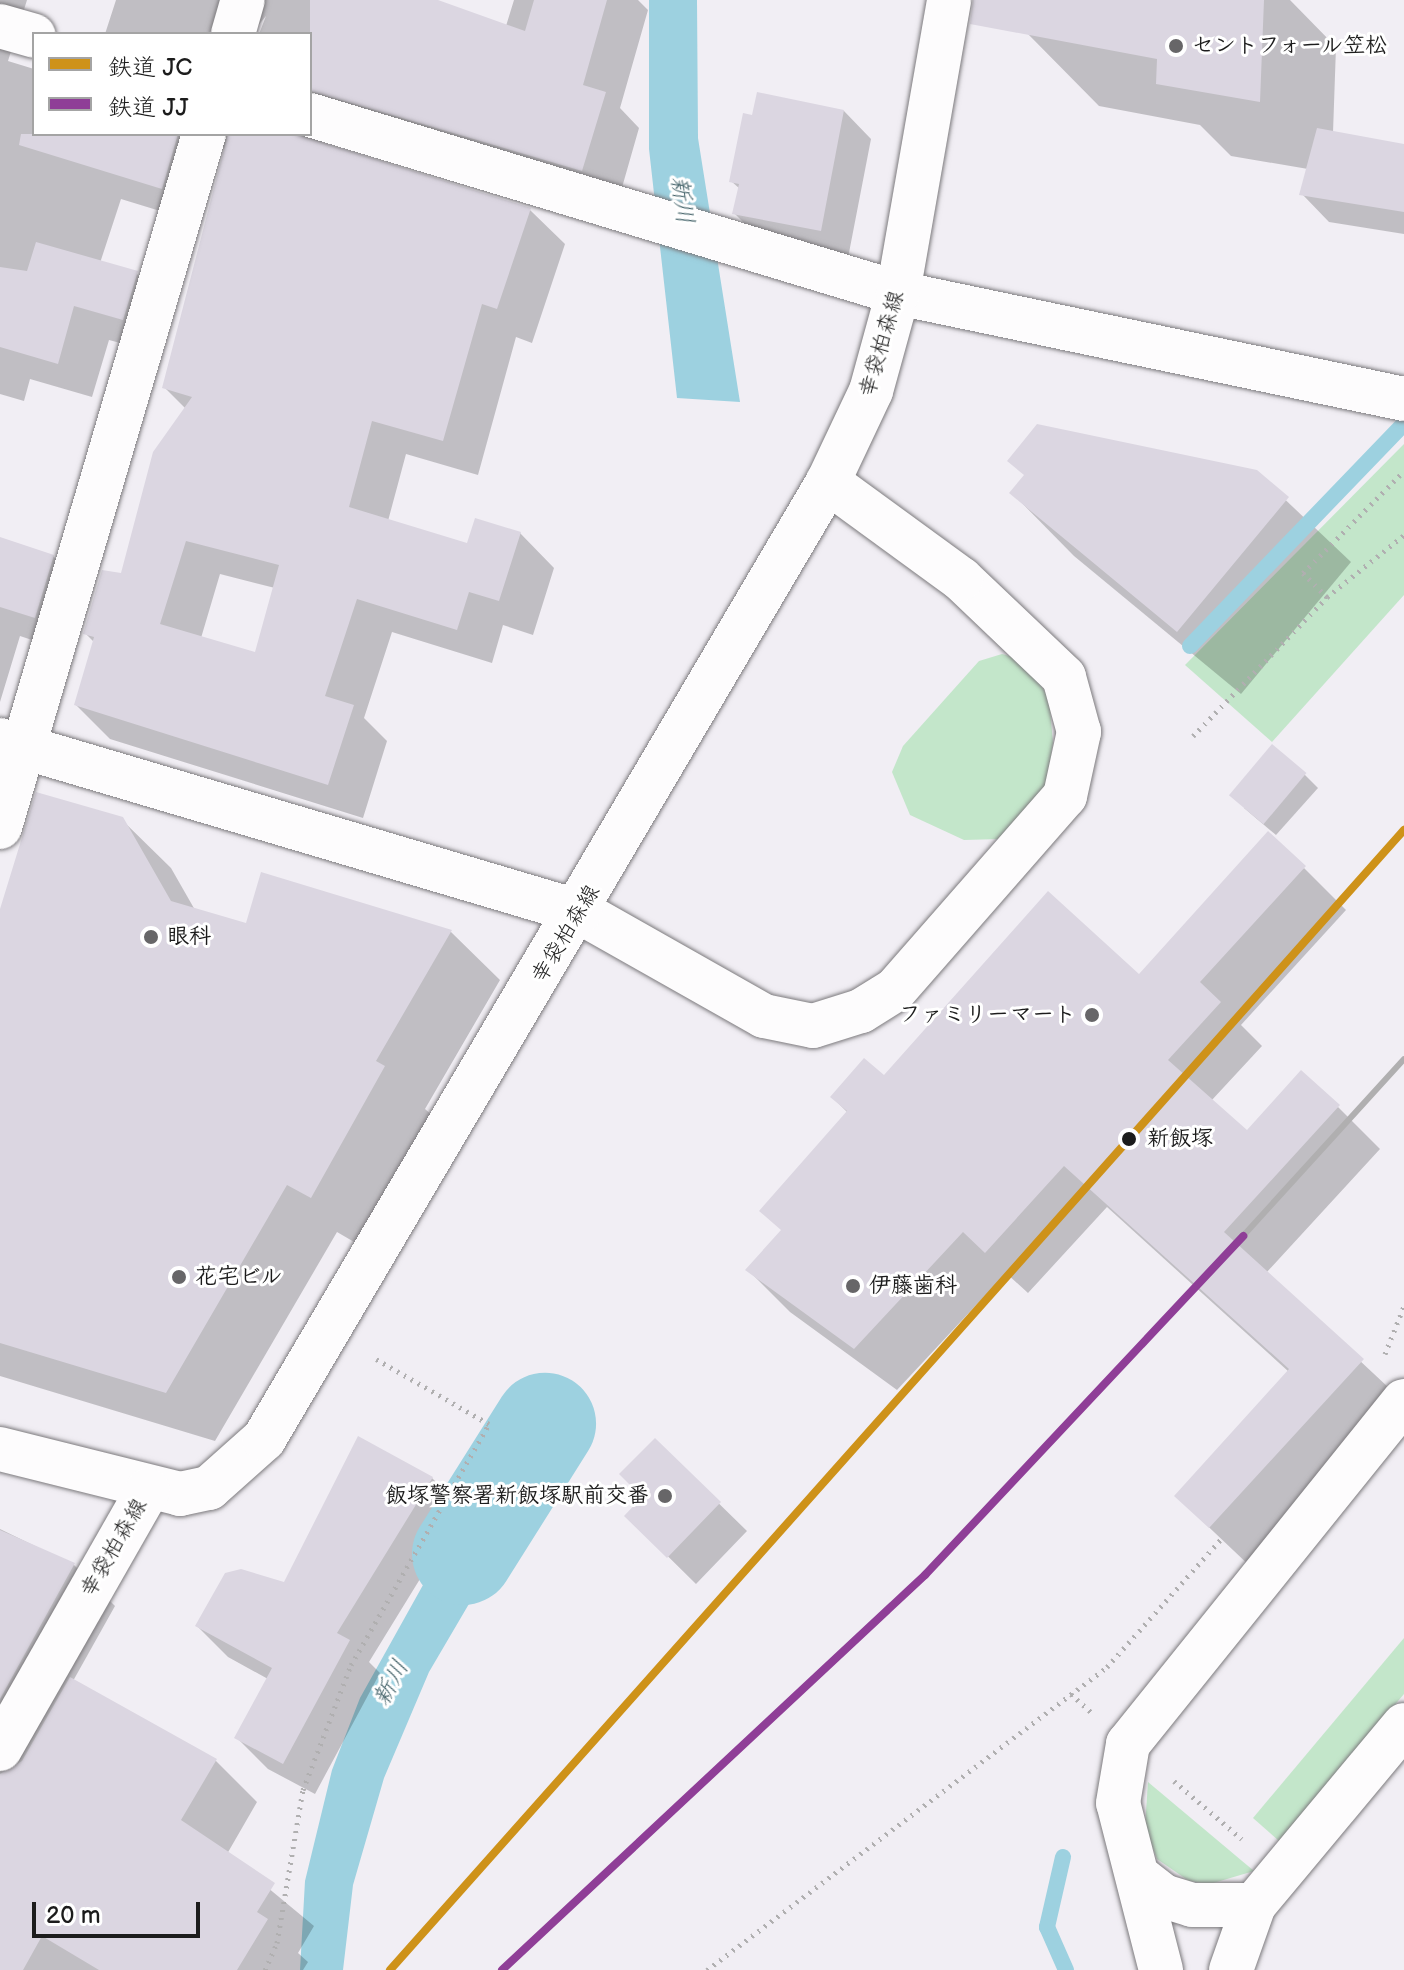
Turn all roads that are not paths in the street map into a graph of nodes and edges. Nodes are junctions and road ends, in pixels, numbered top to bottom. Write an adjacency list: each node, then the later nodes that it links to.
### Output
1 (243, 0): 4 (street)
2 (949, 0): 8 (street, 幸袋柏森線)
3 (0, 26): 5 (street)
4 (234, 32)
5 (32, 35)
6 (312, 116): 8 (street)
7 (203, 136): 11 (street)
8 (898, 293): 9 (street); 10 (street, 幸袋柏森線)
9 (1404, 399)
10 (828, 482): 13 (street, 幸袋柏森線); 13 (street)
11 (12, 743): 12 (street); 13 (street)
12 (0, 827)
13 (580, 912): 16 (street, 幸袋柏森線)
14 (1404, 1401): 19 (street)
15 (0, 1449): 16 (street)
16 (148, 1490): 18 (street, 幸袋柏森線)
17 (1404, 1725): 20 (street)
18 (0, 1749)
19 (1139, 1877): 20 (street); 21 (street)
20 (1254, 1905): 22 (street)
21 (1161, 1970)
22 (1231, 1970)

